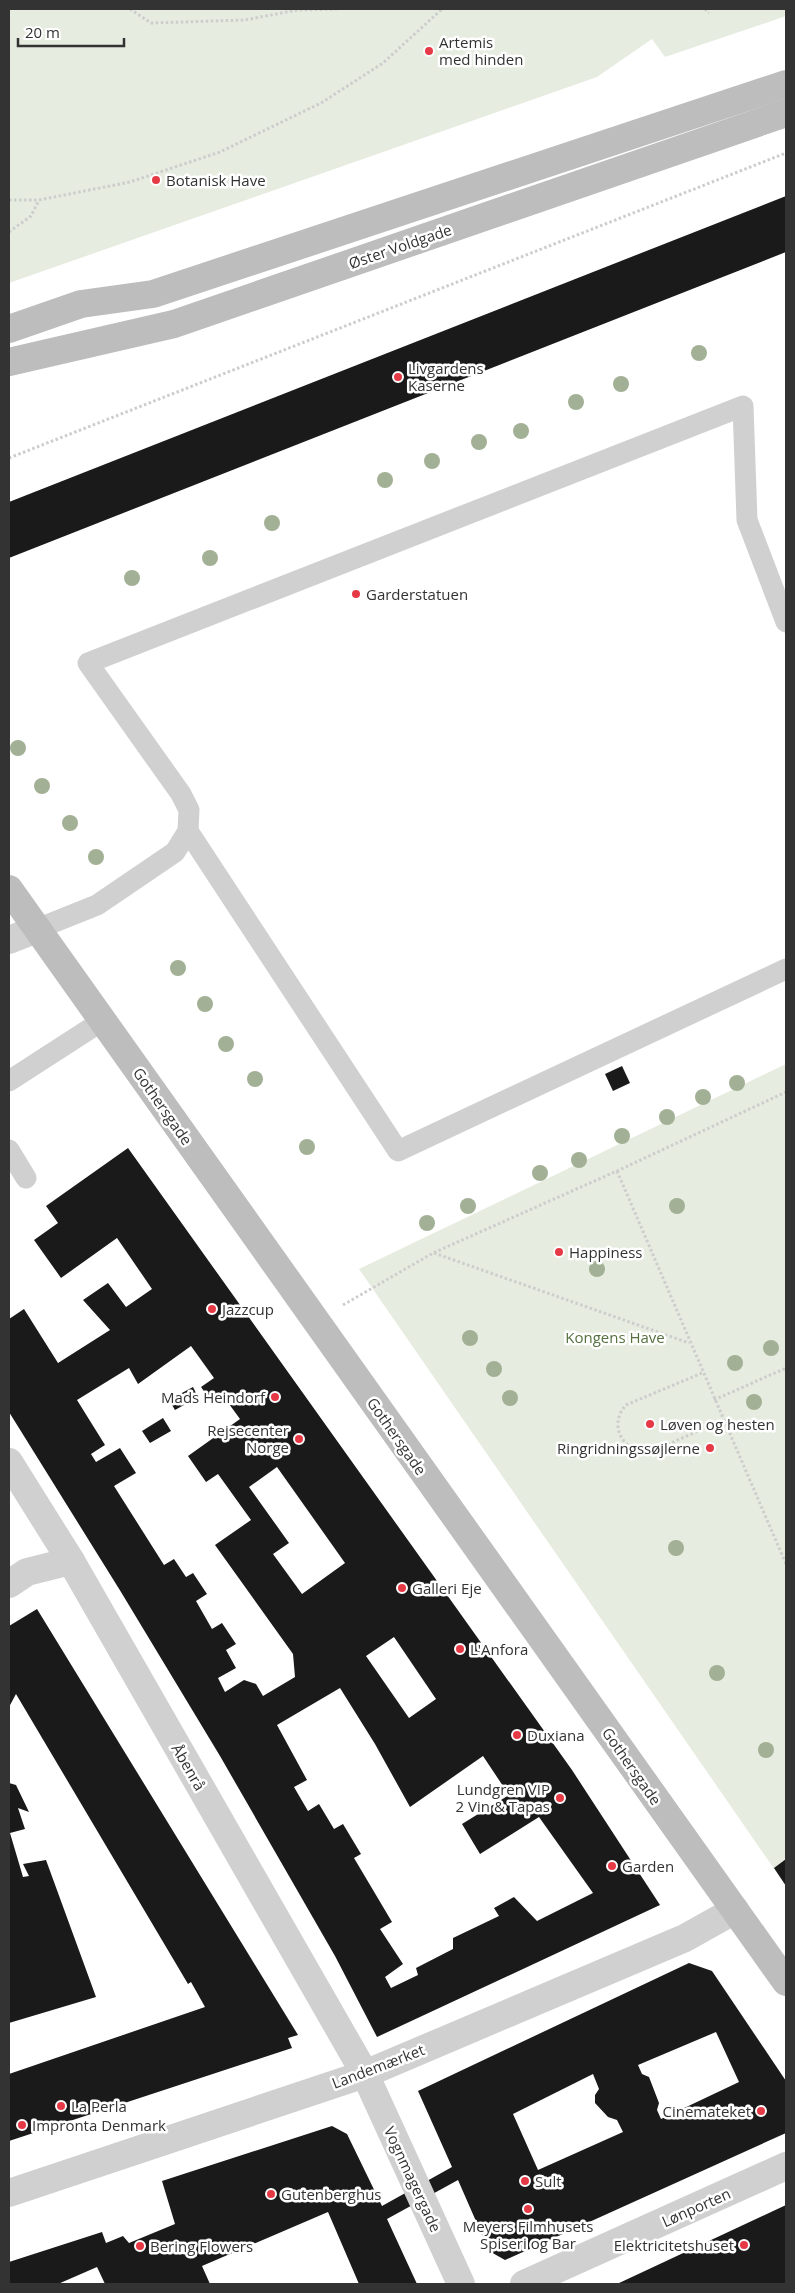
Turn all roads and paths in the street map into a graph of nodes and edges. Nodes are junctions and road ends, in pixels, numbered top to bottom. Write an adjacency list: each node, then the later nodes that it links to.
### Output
1 (130, 9): 2 (path)
2 (338, 9)
3 (442, 9): 10 (path)
4 (705, 9): 5 (path)
5 (709, 13)
6 (786, 84): 12 (street, Øster Voldgade)
7 (786, 112): 13 (street, Øster Voldgade)
8 (786, 153): 14 (path)
9 (9, 200): 10 (path)
10 (39, 200): 11 (path)
11 (9, 232)
12 (9, 329)
13 (9, 362)
14 (9, 458)
15 (786, 622): 16 (lane)
16 (188, 831): 18 (lane); 20 (lane)
17 (9, 889): 18 (street, Gothersgade)
18 (37, 929): 19 (street); 21 (street, Gothersgade)
19 (9, 940)
20 (786, 969)
21 (102, 1021): 22 (lane); 28 (street, Gothersgade)
22 (9, 1081)
23 (786, 1092): 25 (path)
24 (9, 1150): 26 (lane)
25 (617, 1171): 27 (path); 29 (path)
26 (26, 1178)
27 (433, 1253): 28 (path); 29 (path)
28 (316, 1322): 38 (street, Gothersgade)
29 (689, 1343): 31 (path)
30 (786, 1368): 32 (path)
31 (702, 1373): 32 (path); 33 (path)
32 (714, 1400): 33 (path)
33 (723, 1420): 36 (path)
34 (9, 1462): 35 (street, Åbenrå)
35 (71, 1561): 37 (street); 40 (street, Åbenrå)
36 (786, 1564)
37 (9, 1584)
38 (735, 1910): 39 (street, Gothersgade); 40 (street, Landemærket)
39 (786, 1982)
40 (365, 2074): 42 (street, Landemærket); 43 (street, Vognmagergade)
41 (786, 2166): 44 (street, Lønporten)
42 (9, 2194)
43 (461, 2284)
44 (524, 2284)

